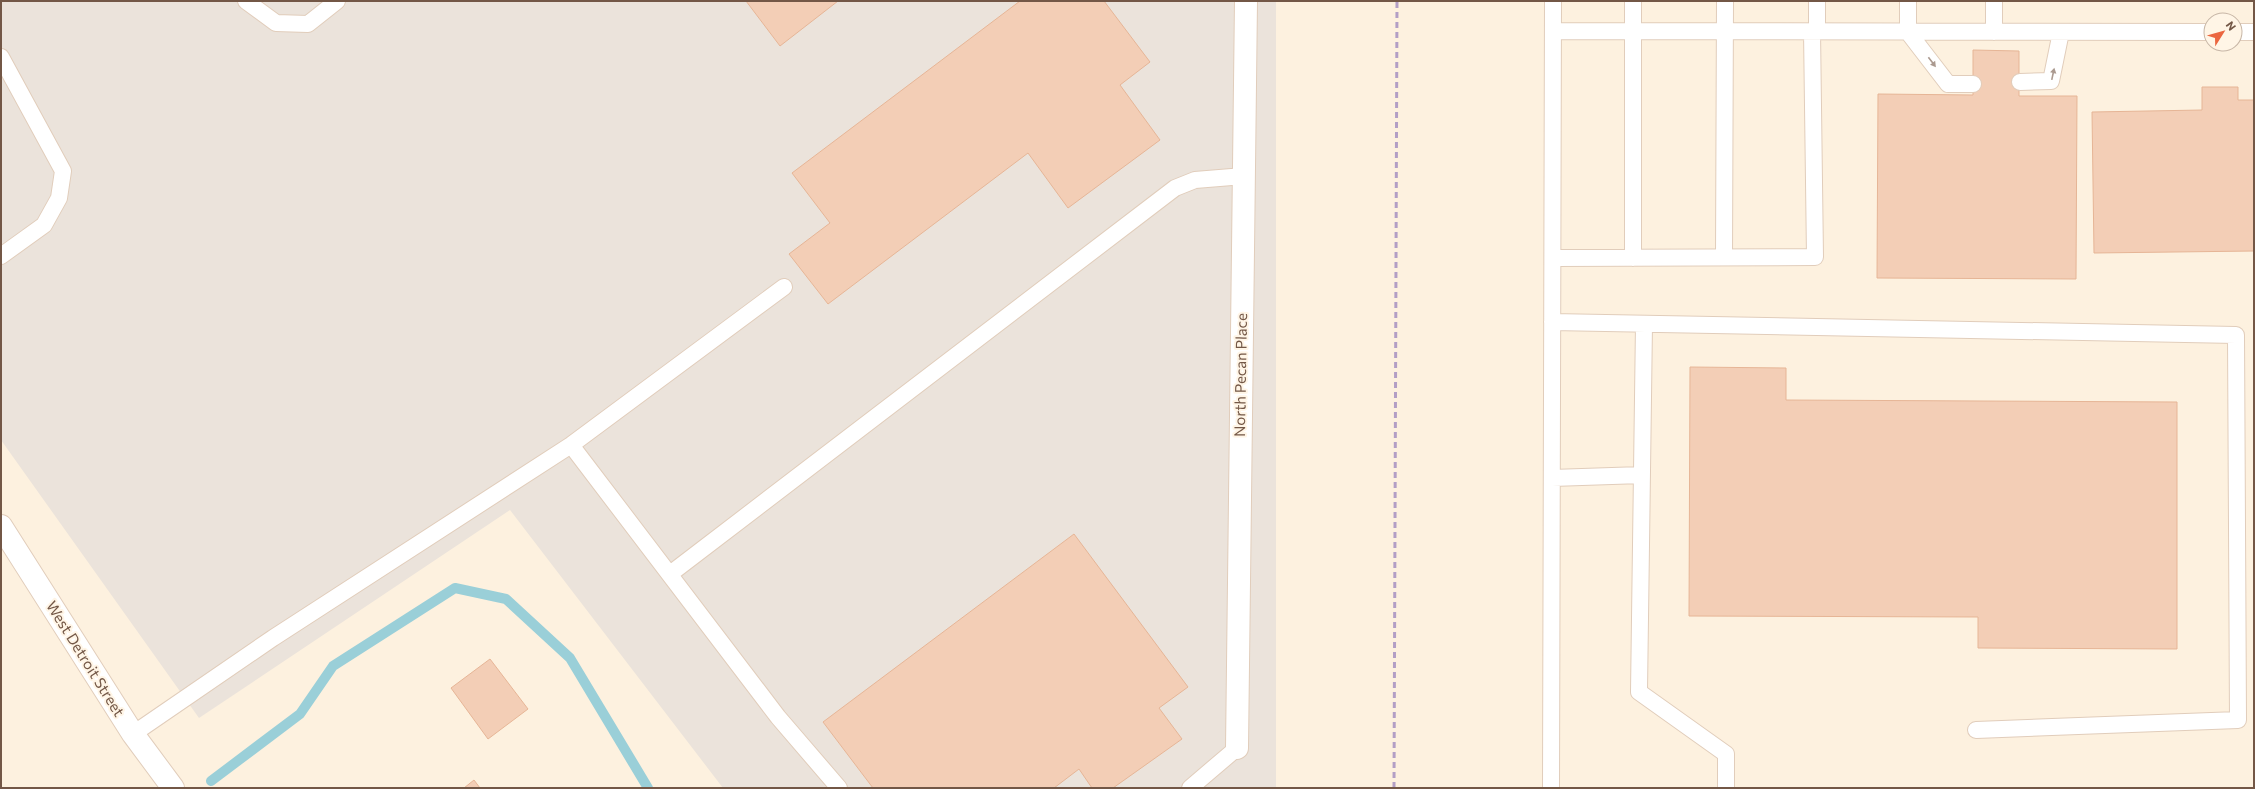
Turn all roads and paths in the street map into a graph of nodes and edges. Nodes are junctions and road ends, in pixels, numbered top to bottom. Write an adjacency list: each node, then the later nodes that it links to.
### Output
1 (246, 1): 2 (lane)
2 (337, 1)
3 (1246, 1): 23 (street, North Pecan Place)
4 (1553, 1): 10 (lane)
5 (1633, 1): 11 (lane)
6 (1725, 1): 12 (lane)
7 (1817, 1): 13 (lane)
8 (1908, 1): 14 (lane)
9 (1994, 1): 15 (lane)
10 (1553, 31): 11 (lane); 26 (lane)
11 (1633, 31): 12 (lane); 27 (lane)
12 (1724, 31): 13 (lane); 25 (lane)
13 (1814, 31): 14 (lane); 25 (lane)
14 (1908, 32): 15 (lane); 22 (lane, one-way to 22)
15 (1994, 32): 16 (lane)
16 (2061, 32): 17 (lane); 21 (lane, one-way to 16)
17 (2203, 32)
18 (2243, 32): 19 (lane)
19 (2254, 32)
20 (1, 57): 24 (lane)
21 (2020, 82)
22 (1973, 84)
23 (1244, 176): 35 (lane); 38 (street, North Pecan Place)
24 (1, 256)
25 (1724, 257): 27 (lane)
26 (1553, 258): 27 (lane); 29 (lane)
27 (1633, 258)
28 (784, 288): 31 (lane)
29 (1552, 322): 30 (lane); 33 (lane)
30 (1644, 324): 32 (lane); 36 (lane)
31 (571, 445): 35 (lane); 37 (lane)
32 (1642, 475): 33 (lane); 43 (lane)
33 (1552, 478): 42 (lane)
34 (1, 526): 37 (street, West Detroit Street)
35 (670, 574): 40 (lane)
36 (1976, 730)
37 (133, 734): 39 (street, West Detroit Street)
38 (1236, 748): 41 (lane)
39 (173, 788)
40 (839, 788)
41 (1190, 788)
42 (1551, 788)
43 (1726, 788)

